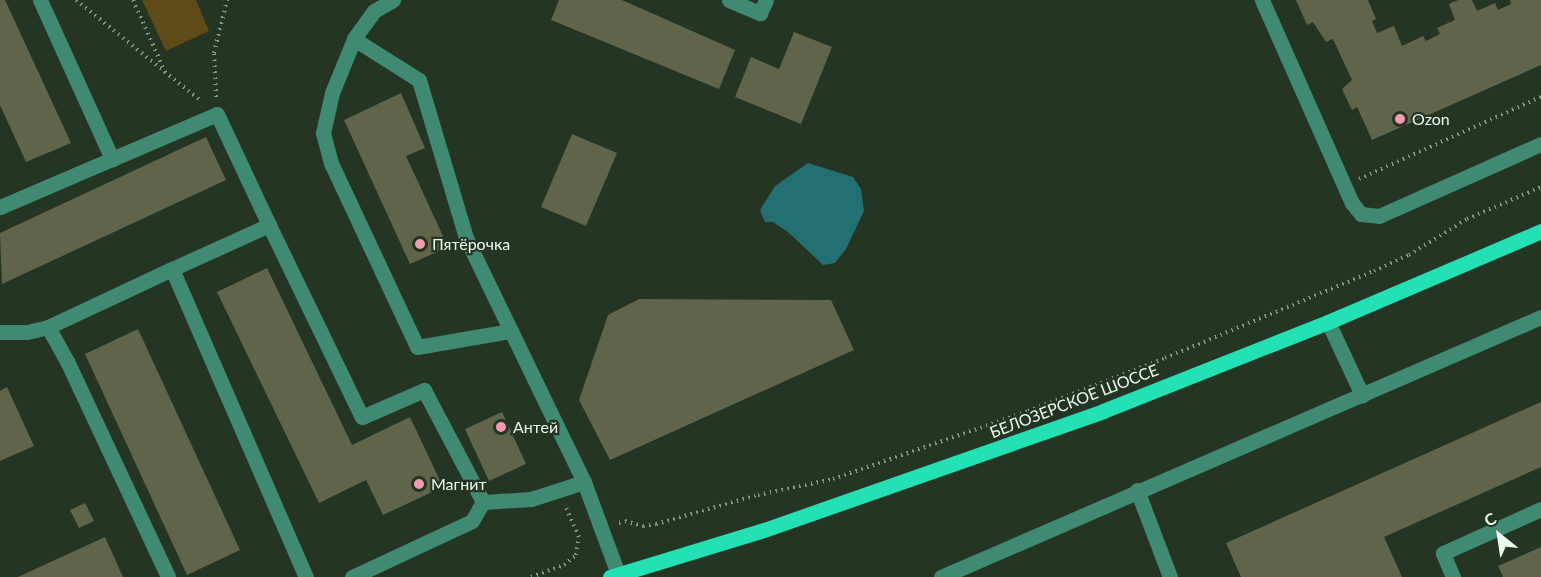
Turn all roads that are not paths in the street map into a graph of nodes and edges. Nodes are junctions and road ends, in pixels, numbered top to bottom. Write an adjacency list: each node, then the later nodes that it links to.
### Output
1 (40, 0): 8 (street)
2 (393, 0): 6 (street)
3 (729, 0): 4 (street)
4 (766, 0)
5 (1262, 0): 7 (street)
6 (354, 39): 16 (street); 16 (street)
7 (1541, 144)
8 (112, 159): 9 (street); 10 (street)
9 (0, 207)
10 (268, 225): 12 (street); 21 (street)
11 (1541, 231): 14 (main road, БЕЛОЗЕРСКОЕ ШОССЕ)
12 (171, 269): 15 (street); 25 (street)
13 (1541, 317): 18 (street)
14 (1328, 322): 18 (street); 23 (main road, БЕЛОЗЕРСКОЕ ШОССЕ)
15 (48, 327): 17 (street); 24 (street)
16 (511, 331): 19 (street)
17 (0, 332)
18 (1362, 395): 20 (street)
19 (584, 482): 21 (street); 23 (street)
20 (1137, 490): 27 (street); 28 (street)
21 (483, 502): 26 (street)
22 (1541, 509): 29 (street)
23 (614, 576)
24 (168, 577)
25 (306, 577)
26 (352, 577)
27 (941, 577)
28 (1170, 577)
29 (1453, 577)

